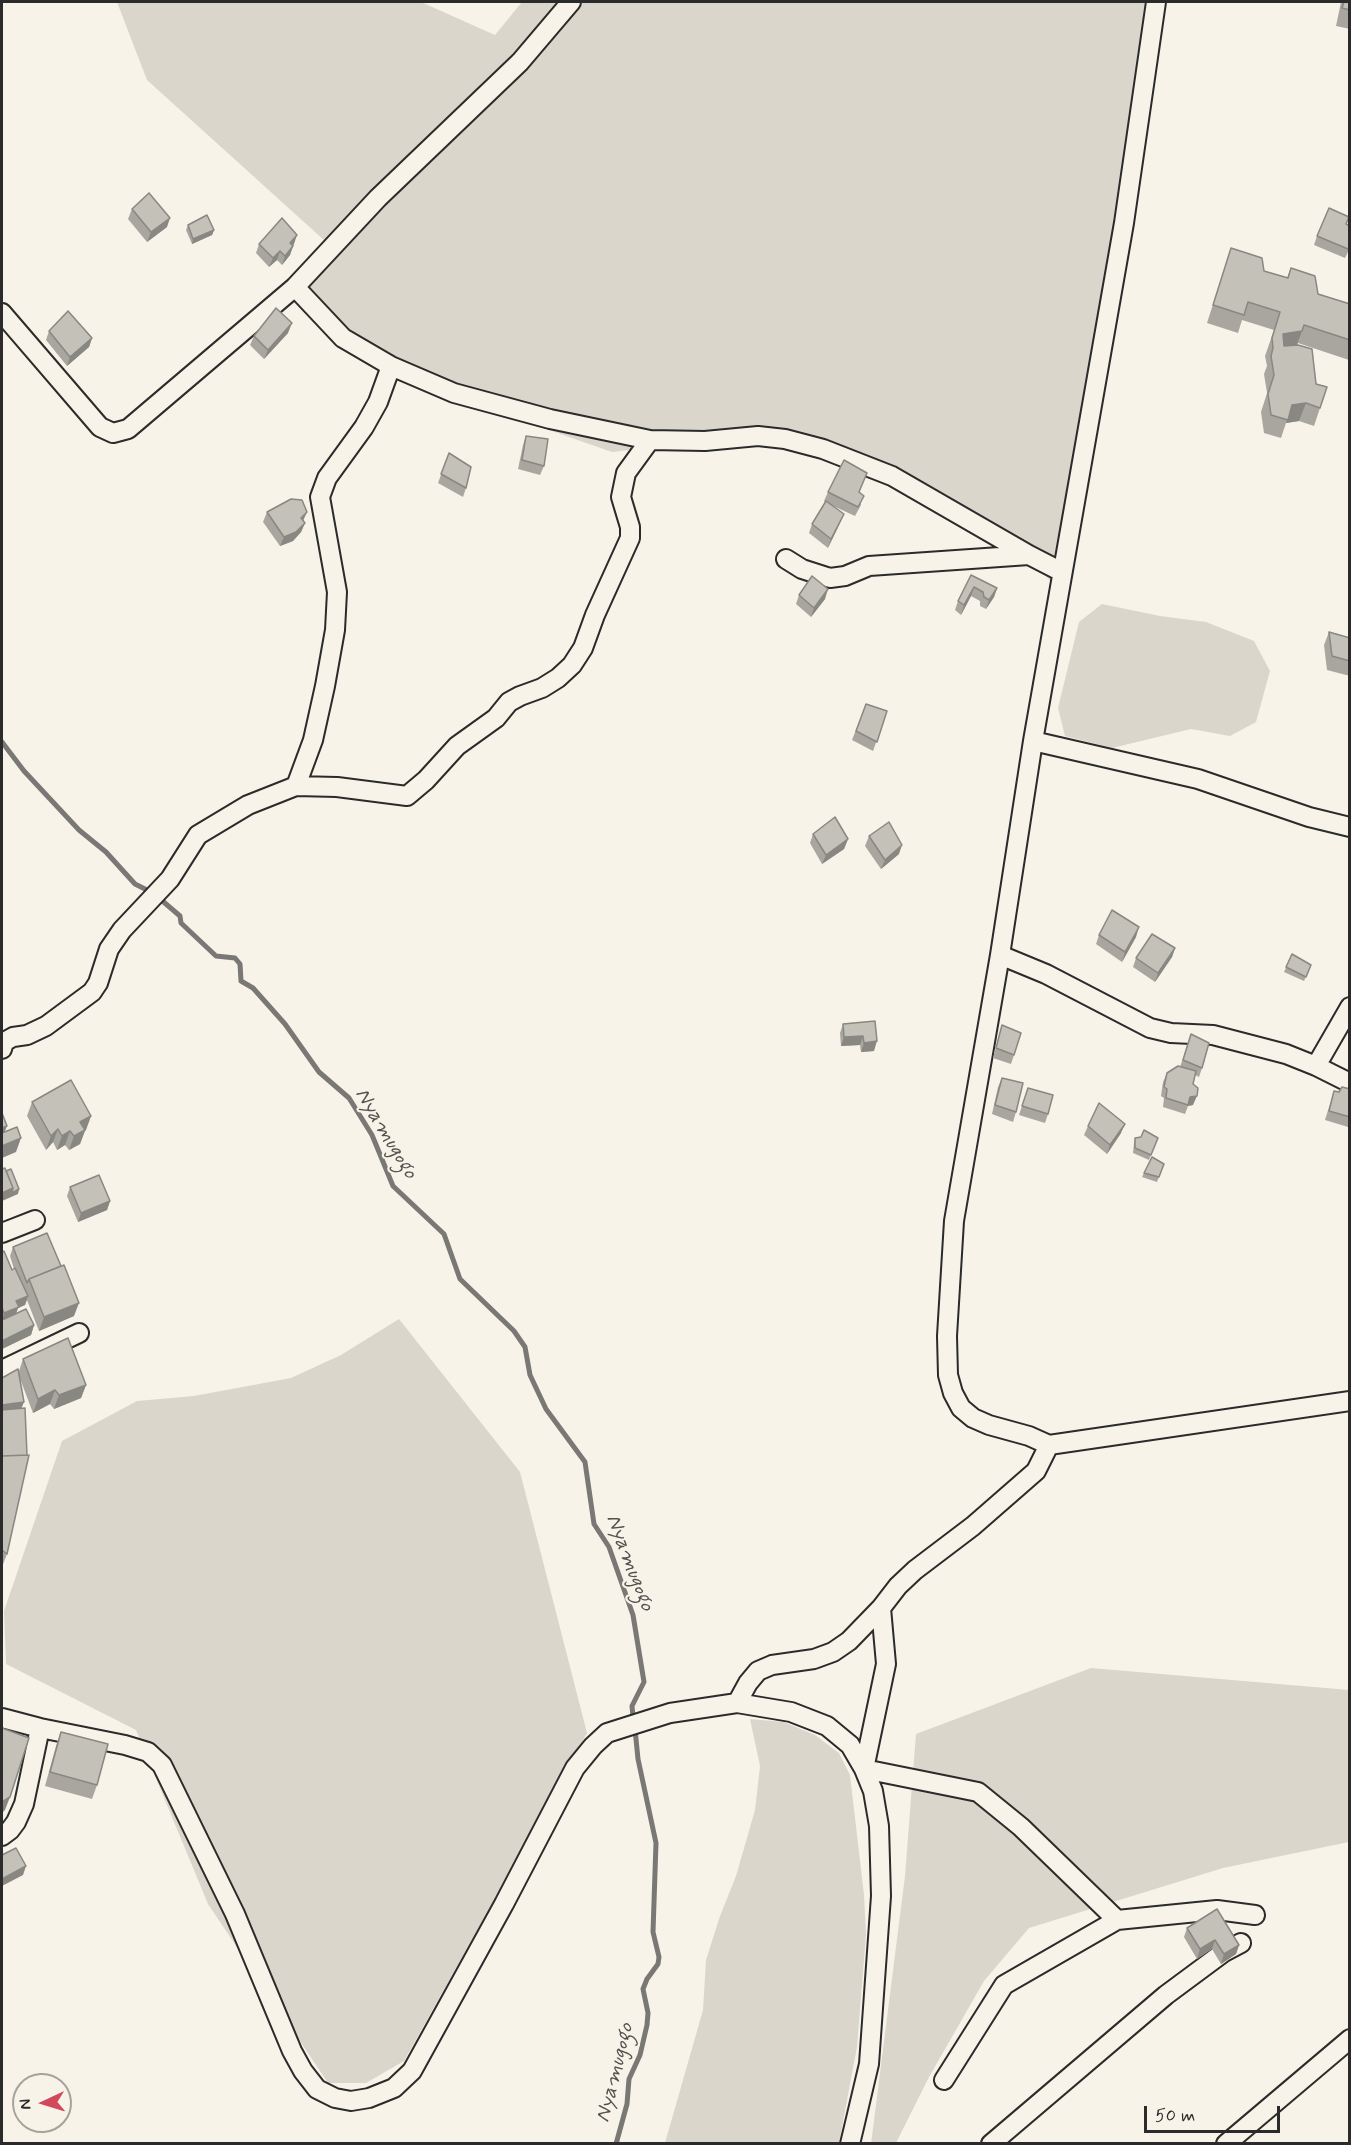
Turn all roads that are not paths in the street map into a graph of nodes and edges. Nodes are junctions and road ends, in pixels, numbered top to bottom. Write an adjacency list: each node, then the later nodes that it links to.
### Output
1 (571, 2): 3 (street)
2 (1156, 2): 9 (street)
3 (295, 287): 4 (street); 5 (street)
4 (2, 313)
5 (391, 366): 6 (street); 11 (street)
6 (650, 440): 7 (street); 11 (street)
7 (1029, 555): 8 (street); 9 (street)
8 (786, 559)
9 (1062, 572): 10 (street)
10 (1033, 741): 12 (street); 13 (street)
11 (296, 786): 15 (street)
12 (1350, 827)
13 (1000, 955): 16 (street); 23 (street)
14 (1350, 1007): 16 (street)
15 (2, 1049)
16 (1316, 1066): 17 (street)
17 (1350, 1083)
18 (35, 1220): 19 (street)
19 (2, 1233)
20 (79, 1333): 21 (street)
21 (2, 1370)
22 (1350, 1401): 23 (street)
23 (1049, 1445): 24 (street)
24 (881, 1608): 25 (street); 28 (street)
25 (737, 1703): 27 (street); 28 (street)
26 (2, 1718): 27 (street)
27 (40, 1728): 29 (street)
28 (864, 1769): 31 (street); 35 (street)
29 (2, 1836)
30 (1255, 1915): 31 (street)
31 (1117, 1920): 34 (street)
32 (1241, 1943): 36 (street)
33 (1350, 2039): 37 (street)
34 (944, 2080)
35 (850, 2144)
36 (991, 2144)
37 (1226, 2144)

